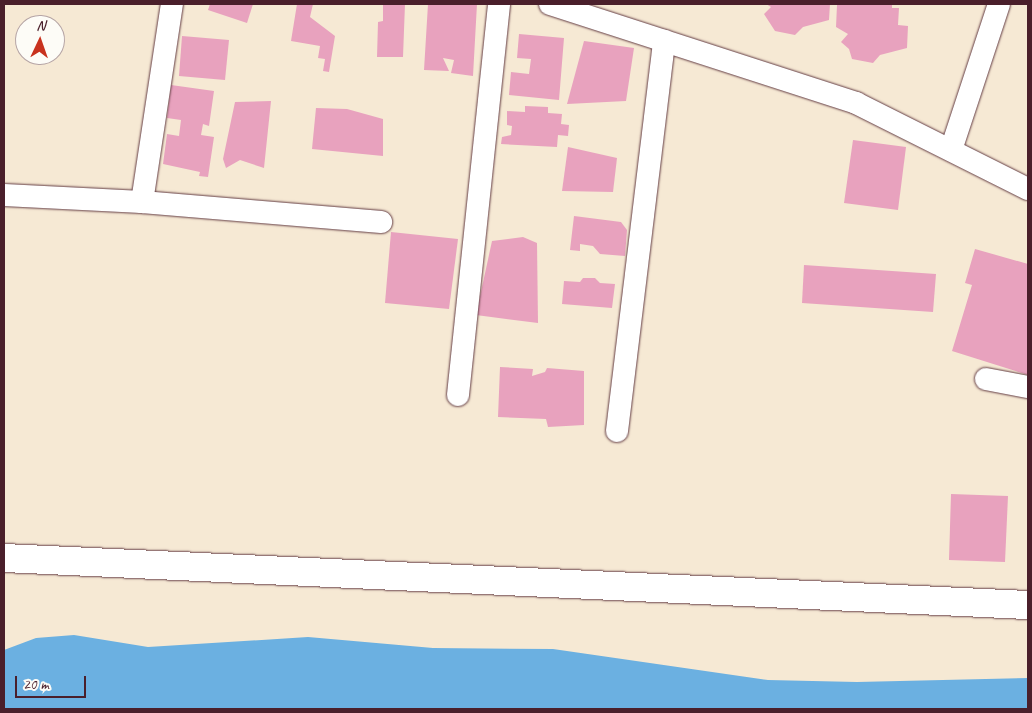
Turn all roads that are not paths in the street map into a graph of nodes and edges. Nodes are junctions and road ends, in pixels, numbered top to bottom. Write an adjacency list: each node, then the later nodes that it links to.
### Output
1 (172, 4): 9 (street)
2 (499, 4): 13 (street)
3 (550, 4): 5 (street)
4 (998, 4): 6 (street)
5 (664, 41): 6 (street); 14 (street)
6 (951, 150): 7 (street)
7 (1028, 188)
8 (4, 195): 9 (street)
9 (142, 202): 10 (street)
10 (381, 222)
11 (986, 379): 12 (street)
12 (1028, 387)
13 (458, 395)
14 (617, 431)
15 (4, 558): 16 (street)
16 (1028, 606)

